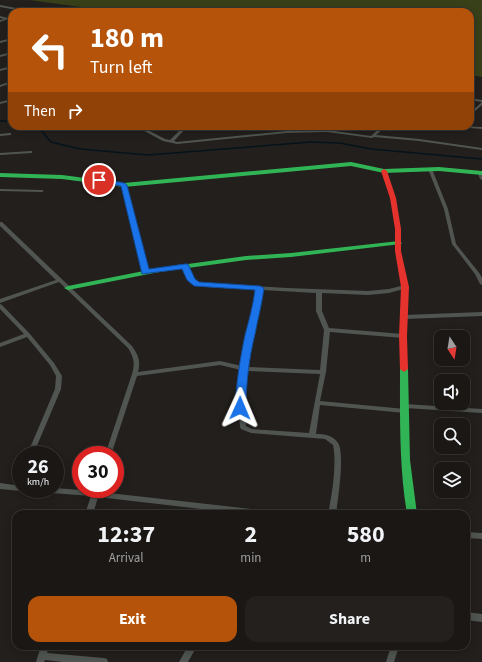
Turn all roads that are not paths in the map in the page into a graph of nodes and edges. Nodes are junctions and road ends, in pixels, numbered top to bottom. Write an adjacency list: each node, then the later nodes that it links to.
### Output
1 (0, 6): 2 (street)
2 (11, 8)
3 (0, 16): 4 (street)
4 (0, 21)
5 (482, 102): 6 (street)
6 (474, 112)
7 (144, 130): 14 (street)
8 (182, 130): 14 (street)
9 (380, 130): 13 (street)
10 (327, 131): 13 (street); 14 (street)
11 (0, 134): 12 (street)
12 (10, 134)
13 (373, 136): 15 (street)
14 (171, 142)
15 (482, 149)
16 (31, 152): 17 (street)
17 (0, 154)
18 (430, 169): 19 (street); 21 (street); 29 (street)
19 (384, 171): 22 (street); 26 (street)
20 (0, 175): 22 (street)
21 (481, 175)
22 (124, 185): 28 (street)
23 (0, 190): 24 (street)
24 (42, 191)
25 (0, 223): 30 (street)
26 (399, 243): 27 (street); 32 (street)
27 (185, 266): 28 (street); 34 (street)
28 (145, 272): 33 (street)
29 (480, 278): 31 (street)
30 (60, 280): 33 (street); 36 (street)
31 (482, 283)
32 (405, 287): 35 (street); 39 (street)
33 (68, 288): 46 (street)
34 (260, 288): 35 (street); 44 (street)
35 (319, 292): 40 (street)
36 (0, 301)
37 (0, 306): 41 (street)
38 (482, 314): 39 (street)
39 (405, 317): 42 (street)
40 (327, 330): 42 (street); 45 (street)
41 (28, 335): 43 (street); 51 (street)
42 (403, 336): 48 (street)
43 (0, 345)
44 (244, 369): 45 (street); 46 (street); 50 (street)
45 (323, 372): 47 (street)
46 (135, 374): 52 (street)
47 (317, 402): 48 (street); 50 (street)
48 (405, 408): 49 (street); 60 (street)
49 (482, 411)
50 (312, 436): 59 (street)
51 (34, 446)
52 (111, 446)
53 (0, 486): 54 (street)
54 (12, 487)
55 (124, 495): 58 (street)
56 (94, 498): 57 (street)
57 (90, 510)
58 (239, 510)
59 (333, 510)
60 (411, 510)
61 (470, 534): 62 (street)
62 (482, 536)
63 (470, 616): 64 (street)
64 (482, 618)
65 (190, 650): 70 (street)
66 (394, 650): 68 (street)
67 (41, 659): 69 (street)
68 (391, 661)
69 (104, 662)
70 (183, 662)

